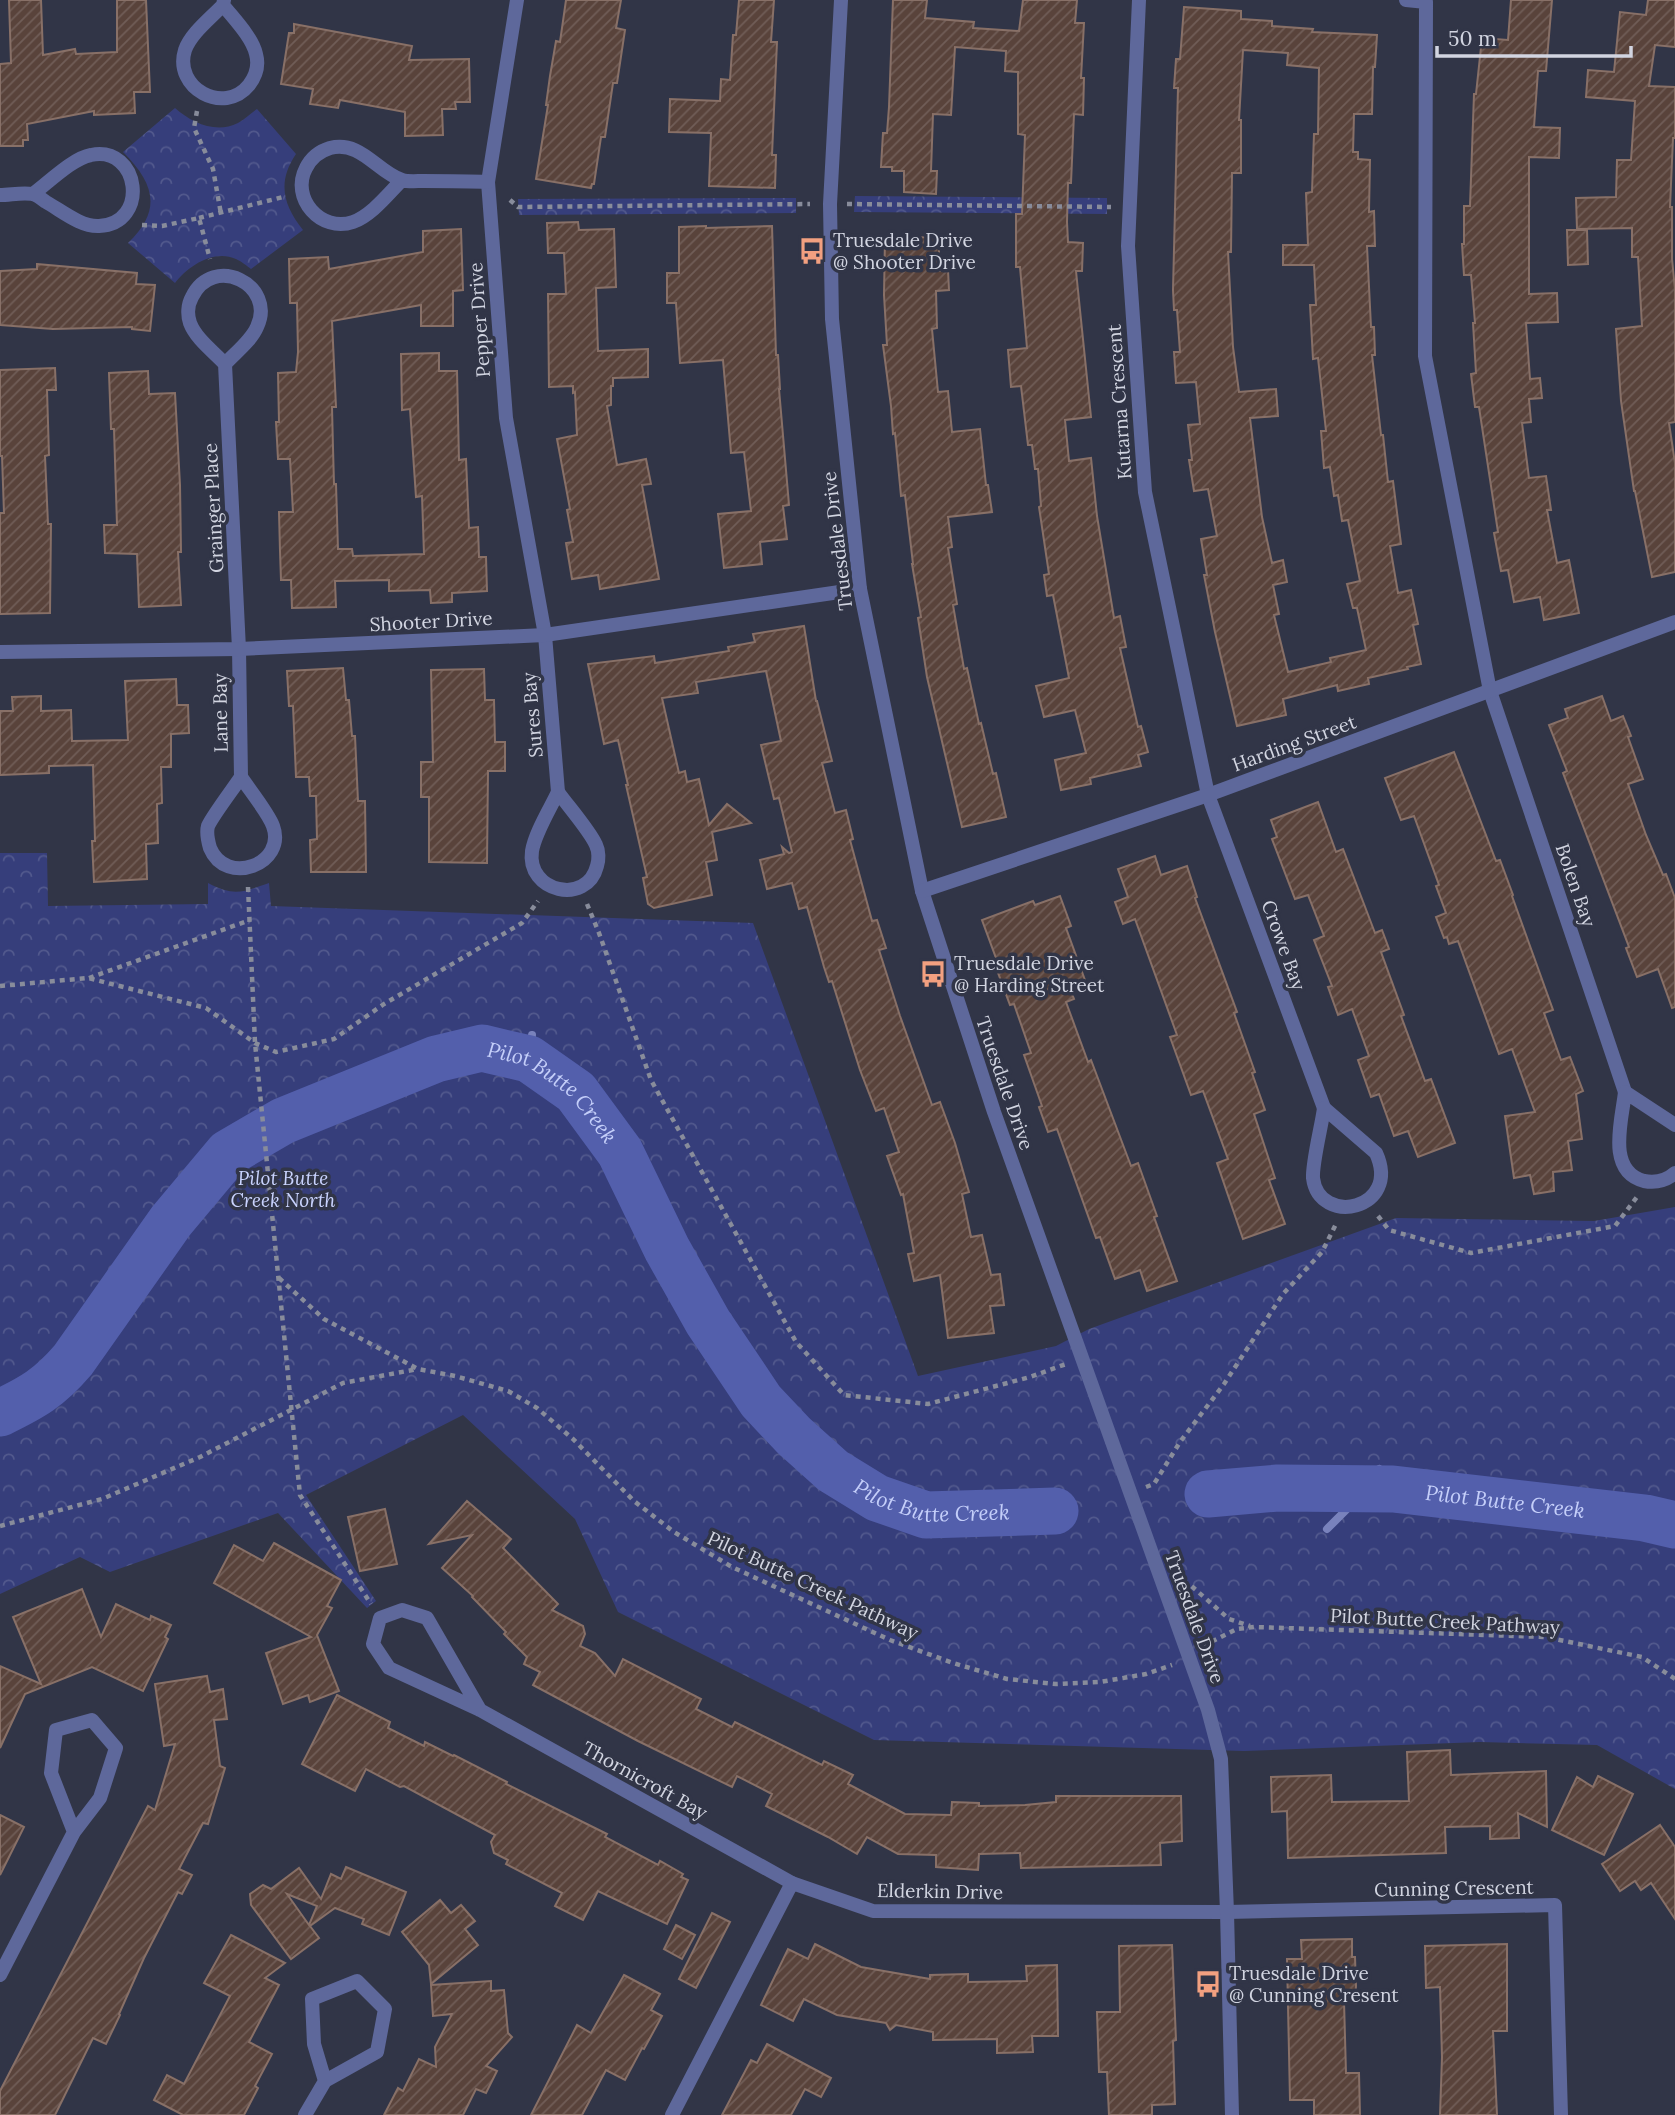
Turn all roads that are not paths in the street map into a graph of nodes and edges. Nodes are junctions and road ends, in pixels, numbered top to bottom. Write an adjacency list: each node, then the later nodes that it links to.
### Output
1 (517, 0): 7 (street, Pepper Drive)
2 (841, 0): 11 (street, Truesdale Drive)
3 (1139, 0): 19 (street, Kutarna Crescent)
4 (1406, 0): 16 (street)
5 (224, 2): 5 (street)
6 (402, 180): 6 (street); 7 (street)
7 (488, 182): 13 (street, Pepper Drive)
8 (33, 194): 8 (street); 9 (street)
9 (0, 195)
10 (225, 364): 10 (street); 14 (street, Grainger Place)
11 (860, 589): 13 (street, Shooter Drive); 20 (street, Truesdale Drive)
12 (1675, 622): 16 (street, Harding Street)
13 (545, 635): 14 (street, Shooter Drive); 18 (street, Sures Bay)
14 (239, 649): 15 (street, Shooter Drive); 17 (street, Lane Bay)
15 (0, 652)
16 (1490, 691): 19 (street, Harding Street); 21 (street, Bolen Bay)
17 (241, 777): 17 (street, Lane Bay)
18 (558, 792): 18 (street)
19 (1208, 795): 20 (street, Harding Street); 22 (street, Crowe Bay)
20 (922, 891): 28 (street, Truesdale Drive)
21 (1625, 1092): 23 (street); 24 (street, Bolen Bay)
22 (1324, 1108): 22 (street, Crowe Bay)
23 (1675, 1125)
24 (1675, 1173)
25 (480, 1710): 25 (street, Thornicroft Bay); 27 (street, Thornicroft Bay)
26 (74, 1832): 26 (street); 29 (street)
27 (792, 1883): 28 (street, Elderkin Drive); 32 (street)
28 (1227, 1912): 33 (street, Truesdale Drive); 34 (street, Cunning Crescent)
29 (0, 1975)
30 (325, 2081): 30 (street); 31 (street)
31 (304, 2115)
32 (672, 2115)
33 (1232, 2115)
34 (1562, 2115)

